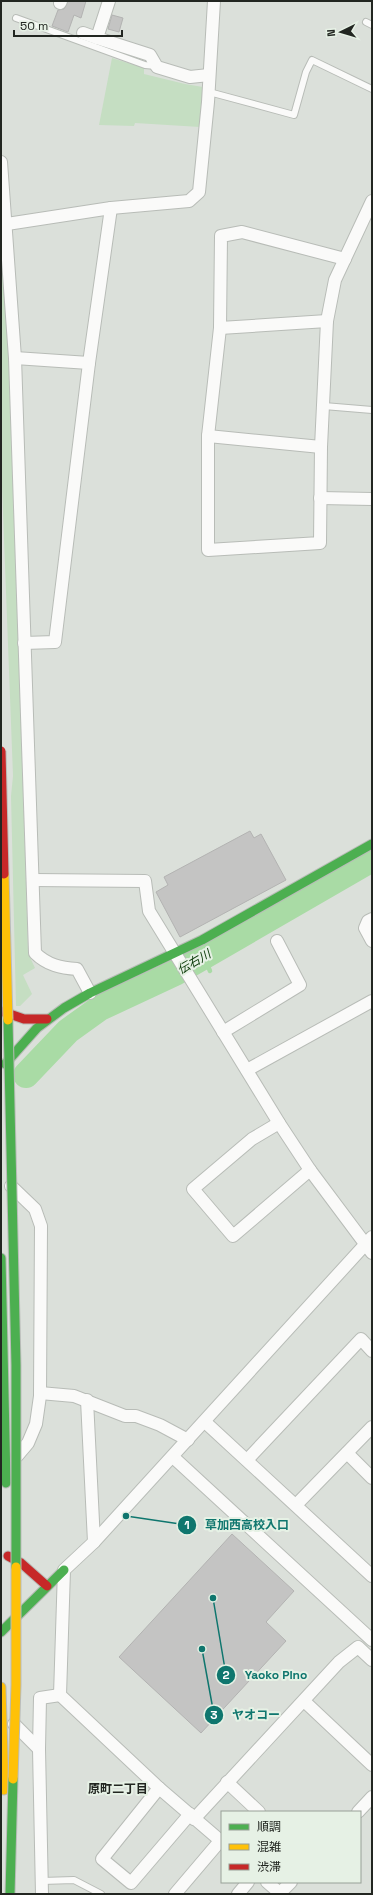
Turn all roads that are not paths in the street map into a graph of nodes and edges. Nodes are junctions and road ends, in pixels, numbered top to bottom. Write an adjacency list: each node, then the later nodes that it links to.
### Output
1 (109, 1): 7 (street)
2 (214, 1): 9 (street)
3 (16, 18): 8 (lane)
4 (366, 22): 5 (lane)
5 (372, 25)
6 (83, 32): 7 (street)
7 (97, 38): 8 (street)
8 (157, 67): 9 (street)
9 (210, 75): 11 (street)
10 (372, 89): 11 (lane)
11 (208, 92): 14 (street)
12 (1, 162): 15 (street)
13 (372, 201): 16 (street)
14 (111, 208): 15 (street); 20 (street)
15 (7, 224): 19 (street)
16 (345, 259): 17 (street); 18 (street)
17 (328, 321): 18 (street); 21 (street)
18 (220, 328): 23 (street)
19 (16, 358): 20 (street); 27 (street)
20 (89, 363): 27 (street)
21 (324, 406): 22 (lane); 24 (street)
22 (372, 410)
23 (208, 436): 24 (street); 25 (street)
24 (322, 447): 25 (street)
25 (320, 498): 26 (street)
26 (372, 499)
27 (24, 643): 30 (street)
28 (1, 751): 88 (main road, bridge)
29 (372, 844): 34 (main road)
30 (33, 880): 34 (street); 35 (street)
31 (372, 919): 33 (street)
32 (277, 941): 39 (street)
33 (372, 941)
34 (179, 957): 35 (main road); 39 (street)
35 (90, 993): 38 (main road)
36 (371, 1003): 41 (street)
37 (1, 1011): 38 (main road)
38 (47, 1019): 40 (main road)
39 (223, 1032): 41 (street)
40 (1, 1069)
41 (247, 1070): 42 (street)
42 (280, 1123): 43 (street); 43 (street)
43 (310, 1170): 45 (street)
44 (1, 1177): 48 (street)
45 (370, 1245): 50 (street)
46 (1, 1258): 56 (main road)
47 (372, 1351): 55 (street)
48 (40, 1393): 49 (street); 56 (street)
49 (87, 1400): 52 (street); 61 (street)
50 (205, 1422): 52 (street); 55 (street)
51 (372, 1427): 53 (street)
52 (188, 1440): 54 (street)
53 (346, 1453): 57 (street); 59 (street)
54 (173, 1457): 61 (street); 68 (street)
55 (247, 1460): 59 (street)
56 (5, 1469): 58 (main road)
57 (372, 1478)
58 (6, 1493)
59 (296, 1505): 64 (street)
60 (6, 1509): 62 (main road)
61 (94, 1542): 63 (street)
62 (8, 1556): 65 (main road); 66 (main road)
63 (64, 1570): 65 (main road); 71 (street)
64 (372, 1576)
65 (46, 1586): 66 (main road)
66 (9, 1624): 67 (main road); 73 (main road)
67 (1, 1632)
68 (372, 1640)
69 (372, 1660): 72 (street)
70 (1, 1687): 87 (main road)
71 (60, 1695): 74 (street); 77 (street)
72 (304, 1701): 75 (street); 76 (street)
73 (12, 1722): 74 (street); 89 (main road)
74 (39, 1749): 83 (street)
75 (372, 1765)
76 (227, 1782): 79 (street); 81 (street)
77 (159, 1788): 81 (street); 81 (street)
78 (372, 1797): 80 (street)
79 (258, 1811)
80 (359, 1811)
81 (192, 1817): 82 (street)
82 (221, 1842): 92 (street)
83 (42, 1881): 90 (street); 91 (lane)
84 (247, 1883): 93 (street)
85 (268, 1883): 94 (street)
86 (290, 1883): 94 (street)
87 (6, 1894)
88 (10, 1894)
89 (16, 1894)
90 (42, 1894)
91 (100, 1894)
92 (175, 1894)
93 (238, 1894)
94 (281, 1894)

